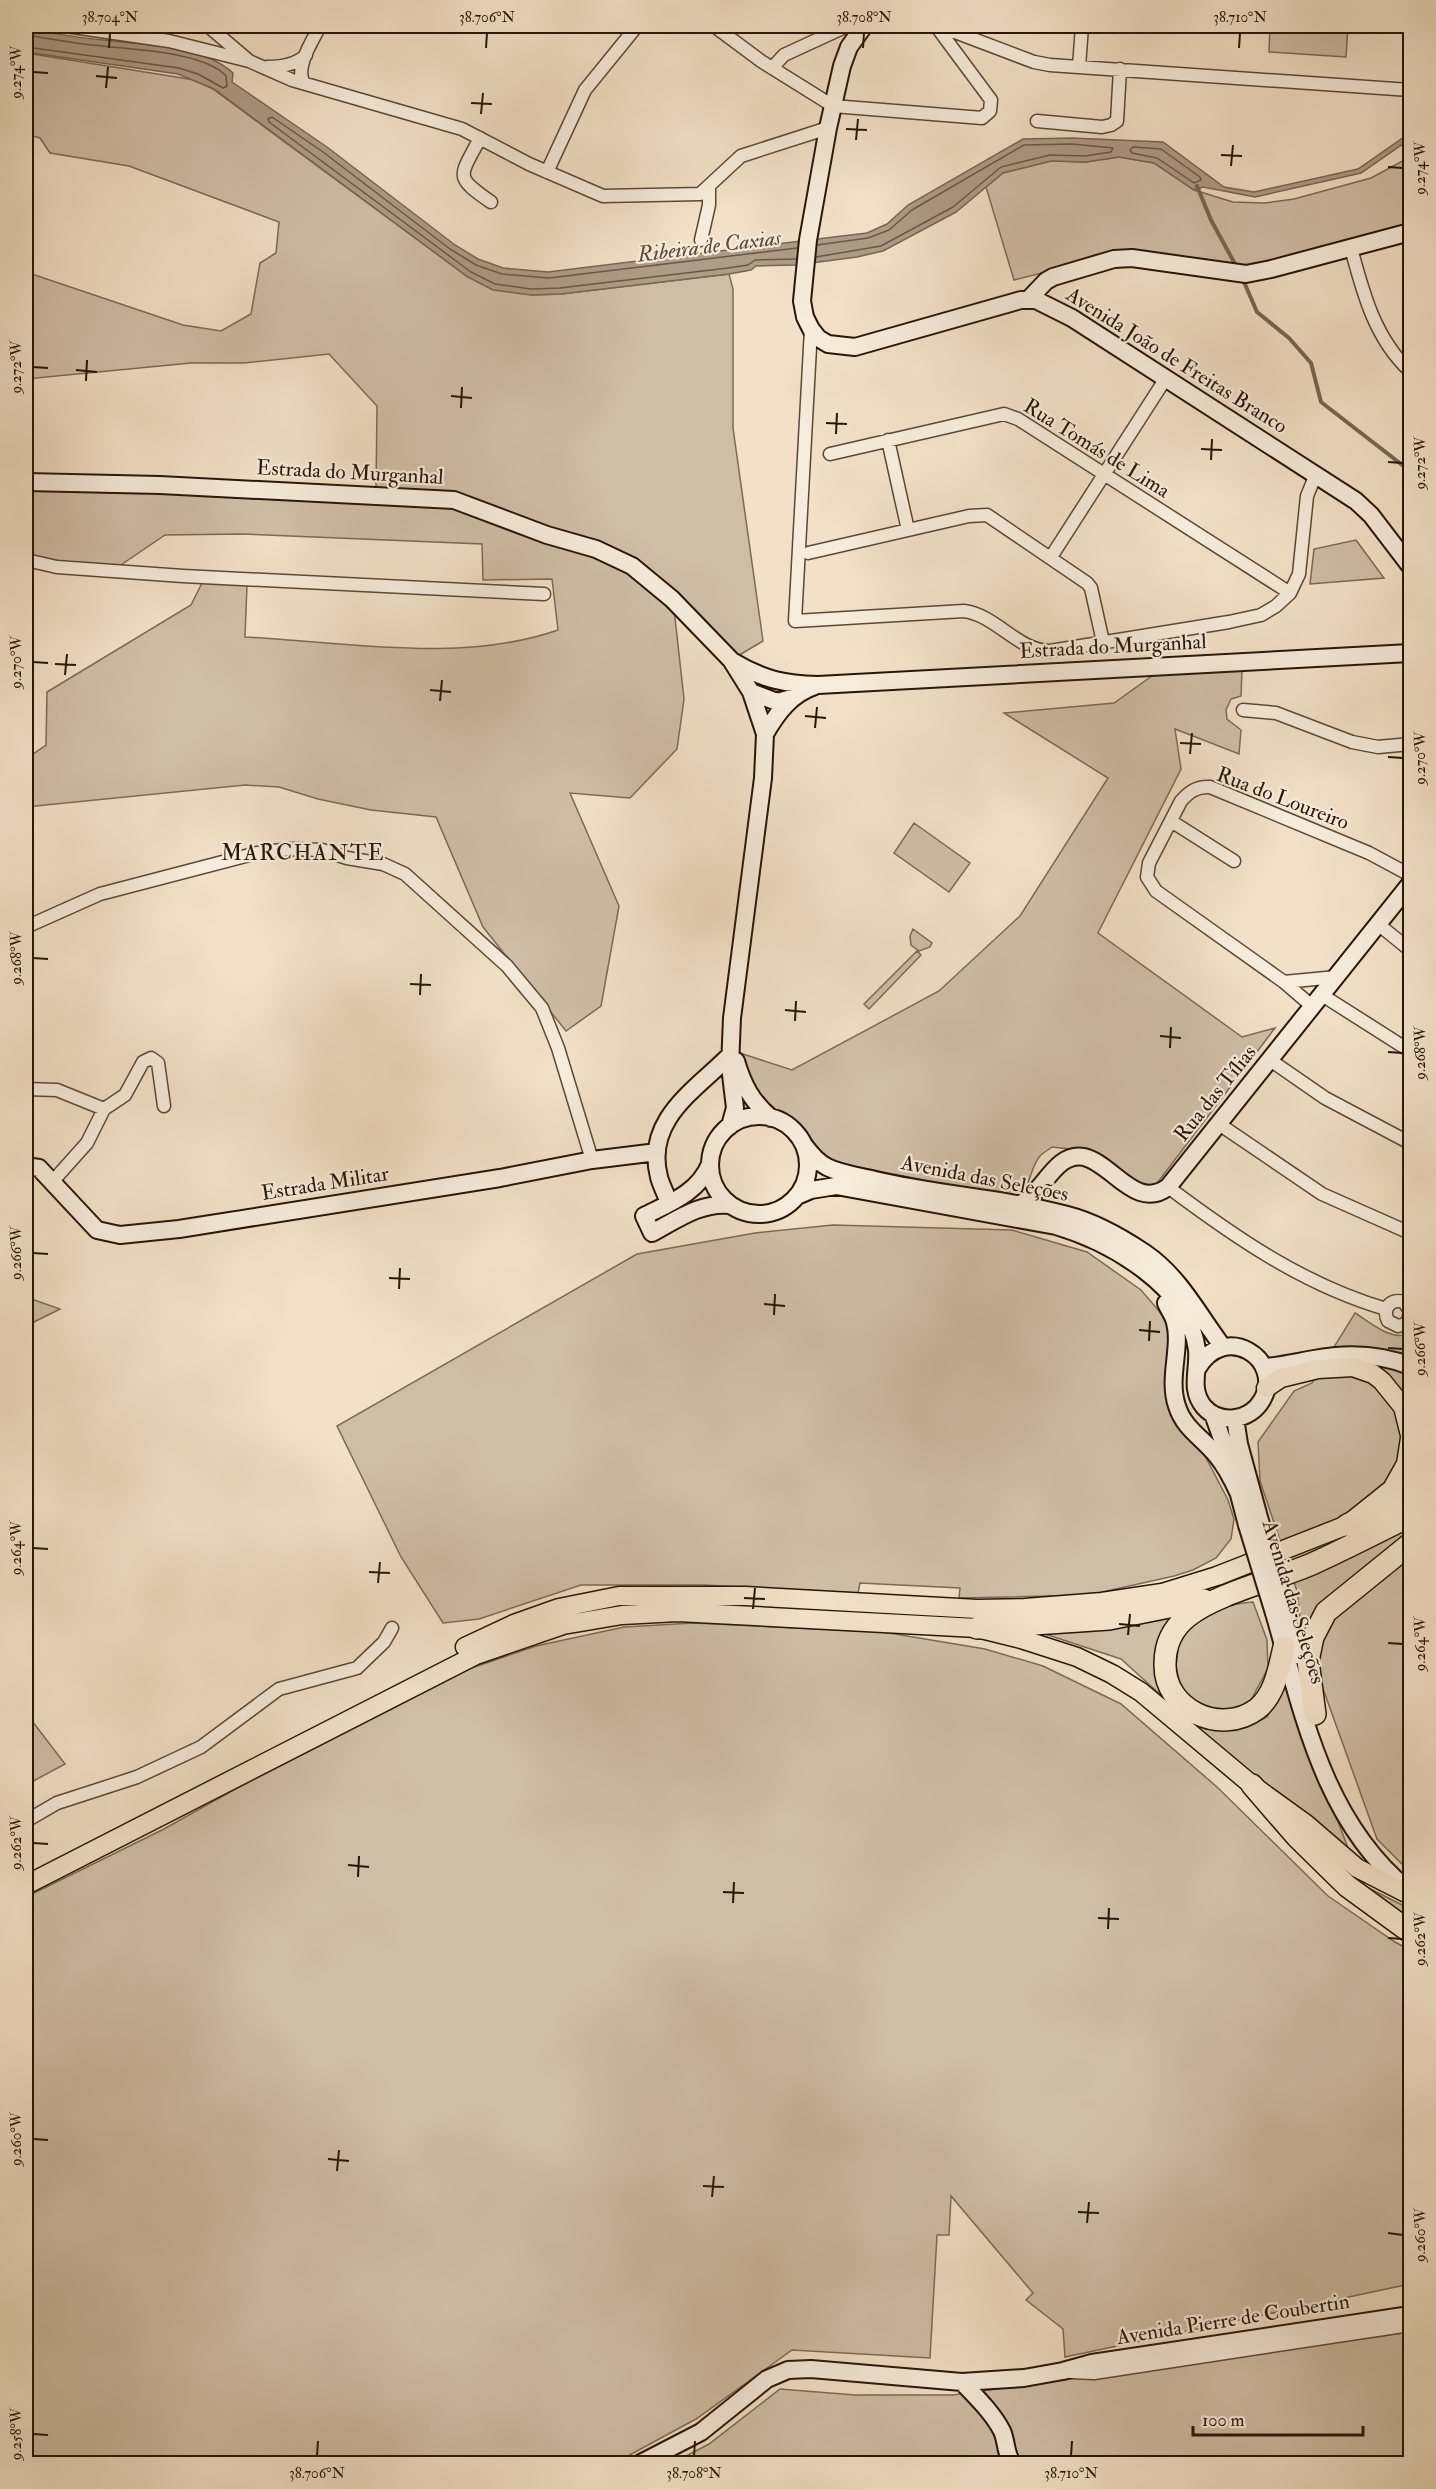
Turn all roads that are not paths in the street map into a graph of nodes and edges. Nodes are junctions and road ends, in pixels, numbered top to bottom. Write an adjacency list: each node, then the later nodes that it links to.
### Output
1 (67, 26): 11 (street)
2 (208, 26): 10 (street)
3 (320, 26): 12 (street)
4 (637, 26): 24 (street)
5 (714, 26): 16 (street)
6 (847, 26): 16 (street)
7 (864, 26): 20 (street)
8 (938, 26): 15 (street); 20 (street)
9 (1082, 26): 15 (street)
10 (227, 40): 11 (street); 13 (street)
11 (219, 53): 13 (street)
12 (307, 54): 14 (street); 18 (street)
13 (249, 61): 14 (street)
14 (262, 67): 18 (street)
15 (1079, 67): 17 (street)
16 (772, 68): 20 (street)
17 (1120, 69): 19 (street); 21 (street)
18 (304, 83): 23 (street)
19 (1410, 90)
20 (833, 106): 22 (street)
21 (1037, 121)
22 (828, 128): 25 (street); 31 (street)
23 (480, 138): 24 (street); 26 (street)
24 (547, 172): 25 (street)
25 (704, 190): 28 (street)
26 (491, 202)
27 (1410, 232): 29 (street)
28 (701, 240)
29 (1352, 248): 30 (street); 32 (street)
30 (1029, 299): 31 (street); 33 (street, Avenida João de Freitas Branco)
31 (811, 329): 46 (street)
32 (1410, 371)
33 (1166, 378): 36 (street, Avenida João de Freitas Branco); 37 (street)
34 (888, 440): 35 (street, Rua Tomás de Lima); 37 (street, Rua Tomás de Lima); 39 (street)
35 (830, 454)
36 (1316, 474): 43 (street, Avenida João de Freitas Branco); 44 (street)
37 (1105, 475): 41 (street); 44 (street, Rua Tomás de Lima)
38 (26, 482): 48 (street, Estrada do Murganhal)
39 (908, 530): 40 (street); 41 (street)
40 (808, 553)
41 (1051, 557): 46 (street)
42 (26, 560): 45 (street)
43 (1410, 566)
44 (1290, 592): 46 (street)
45 (544, 594)
46 (1103, 642)
47 (1410, 653): 49 (street, Estrada do Murganhal)
48 (731, 660): 49 (street, Estrada do Murganhal); 50 (street, Estrada do Murganhal)
49 (789, 691): 50 (street, Estrada do Murganhal); 52 (street)
50 (751, 692): 52 (street, Estrada do Murganhal)
51 (1243, 710): 53 (street)
52 (765, 734): 64 (street)
53 (1410, 744)
54 (1171, 820): 55 (street); 56 (street, Rua do Loureiro); 62 (street, Rua do Loureiro)
55 (1234, 861)
56 (1410, 875)
57 (1410, 884): 58 (street, Rua das Tílias)
58 (1378, 924): 60 (street); 61 (street, Rua das Tílias)
59 (26, 927): 78 (street)
60 (1410, 950)
61 (1336, 977): 62 (street); 63 (street, Rua das Tílias)
62 (1284, 982): 63 (street, Rua do Loureiro)
63 (1317, 1001): 65 (street, Rua do Loureiro); 66 (street, Rua das Tílias)
64 (731, 1048): 67 (street); 68 (street); 72 (street)
65 (1410, 1051)
66 (1270, 1060): 73 (street, Rua das Tílias); 75 (street)
67 (702, 1080): 68 (street); 77 (street)
68 (732, 1088): 74 (street)
69 (26, 1089): 71 (street)
70 (164, 1106): 71 (street)
71 (104, 1109): 82 (street)
72 (771, 1118): 74 (street); 76 (street)
73 (1219, 1124): 83 (street, Rua das Tílias); 89 (street)
74 (730, 1126): 79 (street)
75 (1410, 1143)
76 (804, 1145): 84 (street); 86 (street, Avenida das Seleções)
77 (657, 1152): 78 (street, Estrada Militar); 85 (street)
78 (592, 1160): 82 (street, Estrada Militar)
79 (710, 1164): 85 (street); 87 (street)
80 (26, 1166): 82 (street, Estrada Militar)
81 (1050, 1175): 83 (street); 86 (street); 88 (street)
82 (53, 1181)
83 (1168, 1187): 91 (street)
84 (797, 1196): 87 (street); 90 (street, Avenida das Seleções)
85 (669, 1203): 87 (street)
86 (1020, 1204): 88 (street, Avenida das Seleções)
87 (730, 1205)
88 (1065, 1214): 93 (street, Avenida das Seleções)
89 (1410, 1233)
90 (1155, 1280): 96 (street, Avenida das Seleções); 101 (street)
91 (1386, 1310): 92 (street); 92 (street)
92 (1410, 1313)
93 (1223, 1347): 95 (street); 96 (street)
94 (1410, 1366): 95 (street)
95 (1264, 1367): 97 (street)
96 (1197, 1369): 98 (street, Avenida das Seleções)
97 (1266, 1388): 99 (street); 100 (main road)
98 (1213, 1414): 99 (street); 101 (street, Avenida das Seleções)
99 (1235, 1418): 104 (street, Avenida das Seleções)
100 (1410, 1437): 105 (main road)
101 (1238, 1492): 104 (street, Avenida das Seleções)
102 (1410, 1495): 105 (highway)
103 (1410, 1516): 107 (highway)
104 (1254, 1523): 108 (street, Avenida das Seleções, bridge)
105 (1347, 1525): 116 (main road)
106 (1410, 1544): 112 (highway)
107 (1232, 1594): 110 (highway); 111 (highway)
108 (1279, 1611): 111 (street, Avenida das Seleções); 112 (street, Avenida das Seleções)
109 (392, 1628): 115 (street)
110 (977, 1628): 113 (main road); 117 (main road)
111 (1284, 1647): 114 (street, Avenida das Seleções)
112 (1315, 1714): 114 (street, Avenida das Seleções)
113 (1252, 1785): 118 (main road); 119 (highway)
114 (1337, 1801): 118 (street, Avenida das Seleções)
115 (26, 1821)
116 (26, 1871)
117 (26, 1886)
118 (1410, 1894)
119 (1410, 1932)
120 (1410, 2315): 122 (street, Avenida Pierre de Coubertin)
121 (1410, 2325): 122 (street, Avenida Pierre de Coubertin)
122 (1063, 2371): 123 (street, Avenida Pierre de Coubertin)
123 (962, 2382): 124 (street, Avenida Pierre de Coubertin); 125 (street)
124 (639, 2463)
125 (1013, 2463)

